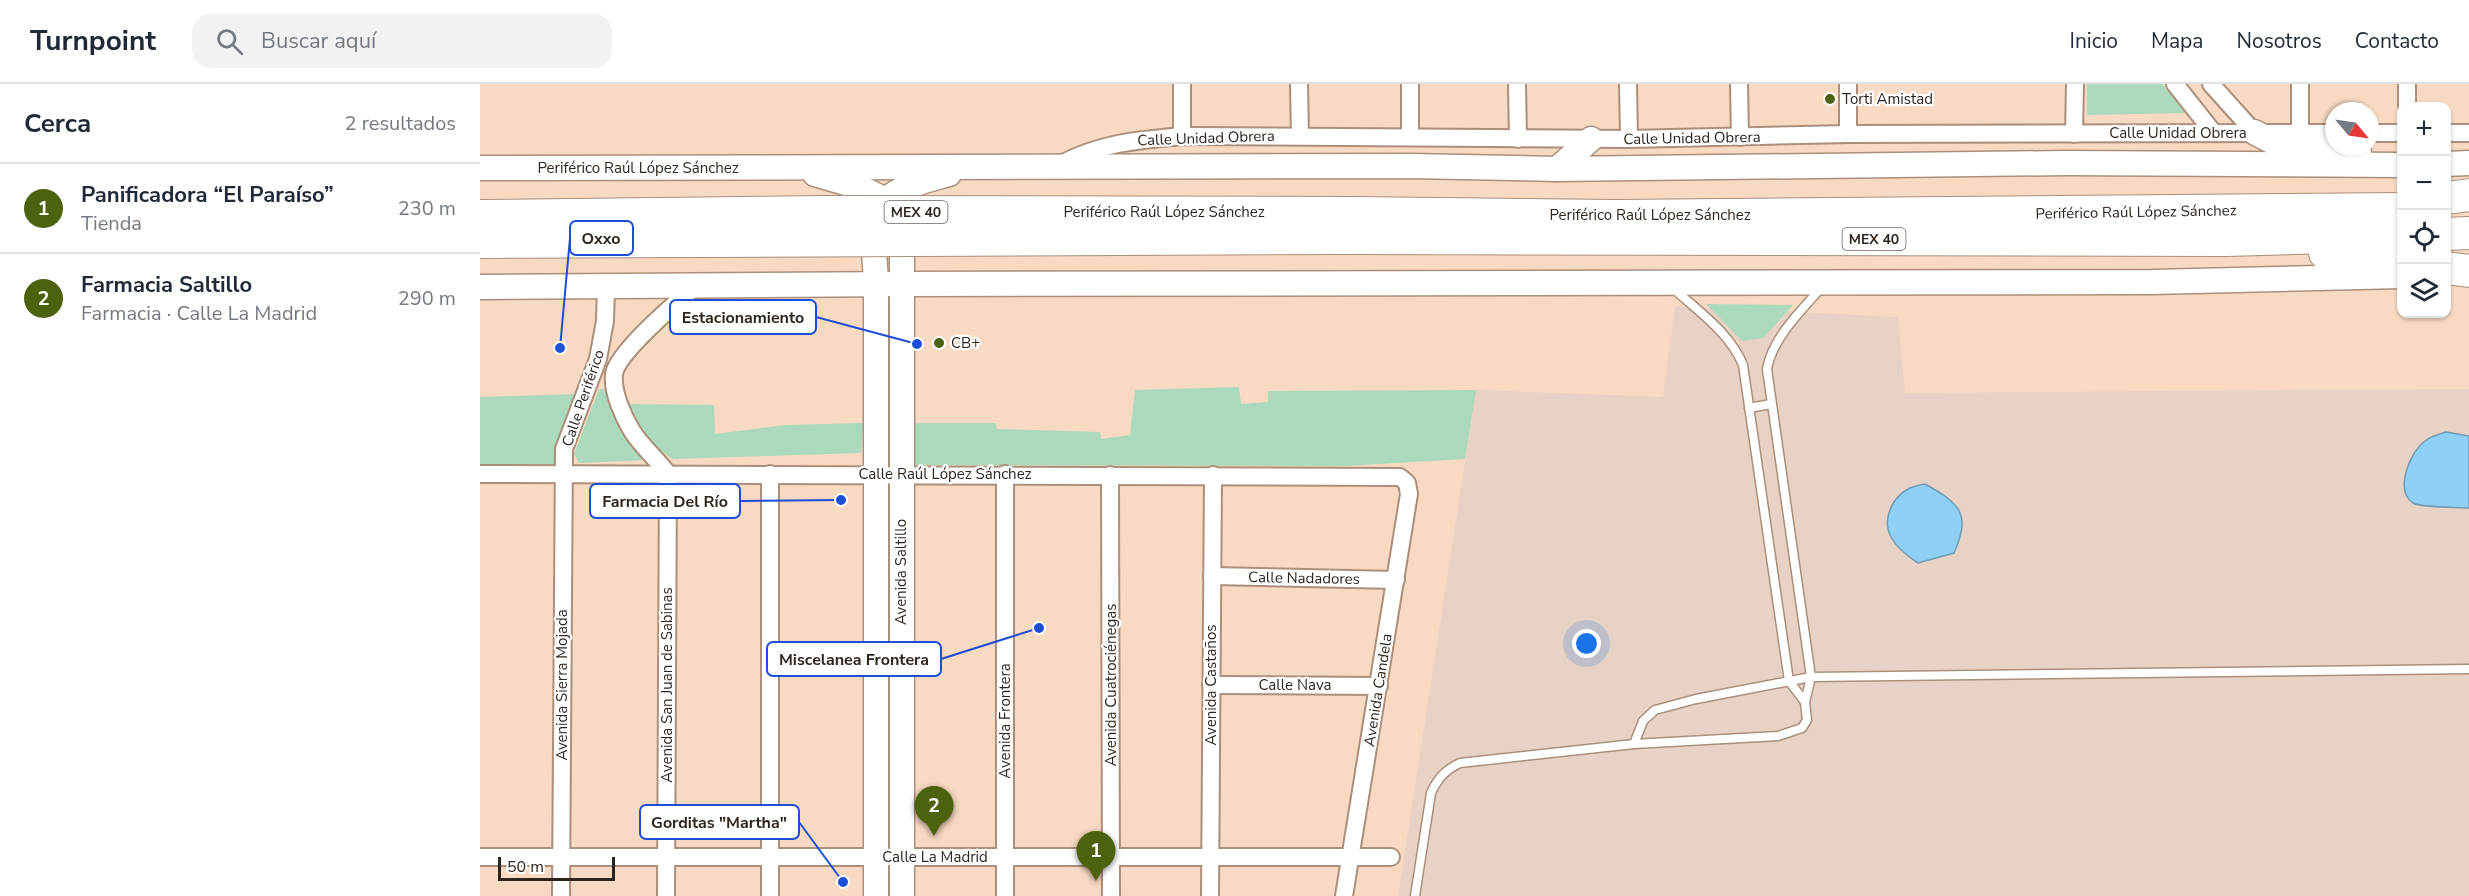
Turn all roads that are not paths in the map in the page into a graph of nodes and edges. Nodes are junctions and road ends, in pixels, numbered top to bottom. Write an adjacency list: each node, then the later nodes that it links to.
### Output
1 (1182, 84): 24 (street)
2 (1299, 84): 25 (street)
3 (1410, 84): 26 (street)
4 (1517, 84): 28 (street)
5 (1628, 84): 30 (street)
6 (1739, 84): 27 (street)
7 (1848, 84): 22 (street)
8 (2075, 84): 23 (street)
9 (2175, 84): 14 (street)
10 (2211, 84): 15 (street)
11 (2300, 84): 16 (street)
12 (2407, 84): 13 (street)
13 (2407, 102)
14 (2213, 132): 15 (street, Calle Unidad Obrera); 23 (street, Calle Unidad Obrera)
15 (2254, 132): 16 (street, Calle Unidad Obrera); 33 (main road)
16 (2300, 132): 17 (street, Calle Unidad Obrera)
17 (2325, 133)
18 (2379, 133): 19 (street)
19 (2397, 133)
20 (2451, 133): 21 (street)
21 (2469, 133)
22 (1848, 134): 23 (street, Calle Unidad Obrera); 27 (street, Calle Unidad Obrera)
23 (2074, 134)
24 (1182, 136): 25 (street, Calle Unidad Obrera); 36 (street, Calle Unidad Obrera)
25 (1300, 136): 26 (street, Calle Unidad Obrera)
26 (1410, 137): 28 (street, Calle Unidad Obrera)
27 (1740, 137): 30 (street, Calle Unidad Obrera)
28 (1518, 138): 29 (street, Calle Unidad Obrera)
29 (1591, 139): 30 (street, Calle Unidad Obrera); 38 (main road)
30 (1629, 139)
31 (2469, 163): 32 (main road)
32 (2451, 164)
33 (2397, 165): 38 (main road, Periférico Raúl López Sánchez)
34 (795, 167): 35 (main road, Periférico Raúl López Sánchez); 37 (main road, Periférico Raúl López Sánchez); 41 (main road, Periférico Raúl López Sánchez)
35 (971, 167): 36 (main road, Periférico Raúl López Sánchez); 41 (main road, Periférico Raúl López Sánchez)
36 (1055, 167): 38 (main road, Periférico Raúl López Sánchez)
37 (480, 168)
38 (1557, 169)
39 (2469, 195): 40 (highway)
40 (2451, 197)
41 (885, 201): 61 (main road); 62 (main road, Periférico Raúl López Sánchez)
42 (2397, 205): 46 (highway)
43 (2469, 207): 44 (highway)
44 (2451, 208)
45 (2397, 209): 46 (highway, Periférico Raúl López Sánchez / MEX 40)
46 (2354, 210): 48 (highway, Periférico Raúl López Sánchez / MEX 40)
47 (480, 216): 48 (highway, Periférico Raúl López Sánchez / MEX 40, bridge)
48 (1349, 225): 52 (highway, Periférico Raúl López Sánchez / MEX 40); 53 (highway, Periférico Raúl López Sánchez / MEX 40, bridge)
49 (2469, 233): 50 (highway)
50 (2451, 234)
51 (2397, 235): 52 (highway, Periférico Raúl López Sánchez / MEX 40)
52 (2226, 240): 54 (highway)
53 (480, 242)
54 (2397, 262)
55 (2451, 269): 56 (highway)
56 (2469, 273): 57 (main road)
57 (2451, 275)
58 (2397, 276): 60 (main road)
59 (1667, 282): 60 (main road); 62 (main road); 67 (lane)
60 (1826, 282): 66 (lane)
61 (876, 284): 62 (main road); 64 (main road); 72 (main road, Avenida Saltillo)
62 (903, 284): 73 (main road, Avenida Saltillo)
63 (606, 286): 64 (main road); 65 (main road); 69 (street, Calle Periférico)
64 (696, 286): 70 (street)
65 (480, 287)
66 (1771, 405): 67 (lane); 81 (lane)
67 (1749, 408): 82 (lane)
68 (480, 474): 69 (street, Calle Raúl López Sánchez)
69 (562, 474): 70 (street, Calle Raúl López Sánchez); 93 (street, Avenida Sierra Mojada)
70 (668, 474): 71 (street, Calle Raúl López Sánchez); 94 (street, Avenida San Juan de Sabinas)
71 (770, 474): 72 (street, Calle Raúl López Sánchez); 95 (street)
72 (875, 474): 73 (street, Calle Raúl López Sánchez); 96 (main road, Avenida Saltillo)
73 (901, 474): 74 (street, Calle Raúl López Sánchez); 97 (main road, Avenida Saltillo)
74 (1005, 474): 75 (street, Calle Raúl López Sánchez); 87 (street, Avenida Frontera)
75 (1110, 475): 76 (street, Calle Raúl López Sánchez); 88 (street, Avenida Cuatrociénegas)
76 (1213, 475): 77 (street, Calle Raúl López Sánchez); 78 (street, Avenida Castaños)
77 (1407, 483): 79 (street, Avenida Candela)
78 (1212, 576): 79 (street, Calle Nadadores); 83 (street, Avenida Castaños)
79 (1396, 580): 84 (street, Avenida Candela)
80 (2469, 669): 81 (lane)
81 (1811, 677): 82 (lane); 85 (lane)
82 (1789, 681): 85 (lane); 86 (lane)
83 (1211, 685): 84 (street, Calle Nava); 89 (street, Avenida Castaños)
84 (1379, 686): 90 (street, Avenida Candela)
85 (1805, 702): 86 (lane)
86 (1634, 744): 107 (lane)
87 (1004, 857): 88 (street, Calle La Madrid); 97 (street, Calle La Madrid); 103 (street, Avenida Frontera)
88 (1111, 857): 89 (street, Calle La Madrid); 104 (street, Avenida Cuatrociénegas)
89 (1210, 857): 90 (street, Calle La Madrid); 105 (street, Avenida Castaños)
90 (1350, 857): 91 (street, Calle La Madrid); 106 (street, Avenida Candela)
91 (1390, 857)
92 (480, 858): 93 (street, Calle La Madrid)
93 (561, 858): 94 (street, Calle La Madrid); 98 (street, Avenida Sierra Mojada)
94 (666, 858): 95 (street, Calle La Madrid); 99 (street, Avenida San Juan de Sabinas)
95 (770, 858): 96 (street, Calle La Madrid); 100 (street)
96 (876, 858): 97 (street, Calle La Madrid); 101 (main road, Avenida Saltillo)
97 (902, 858): 102 (main road, Avenida Saltillo)
98 (561, 896)
99 (666, 896)
100 (770, 896)
101 (876, 896)
102 (902, 896)
103 (1005, 896)
104 (1111, 896)
105 (1210, 896)
106 (1344, 896)
107 (1415, 896)

